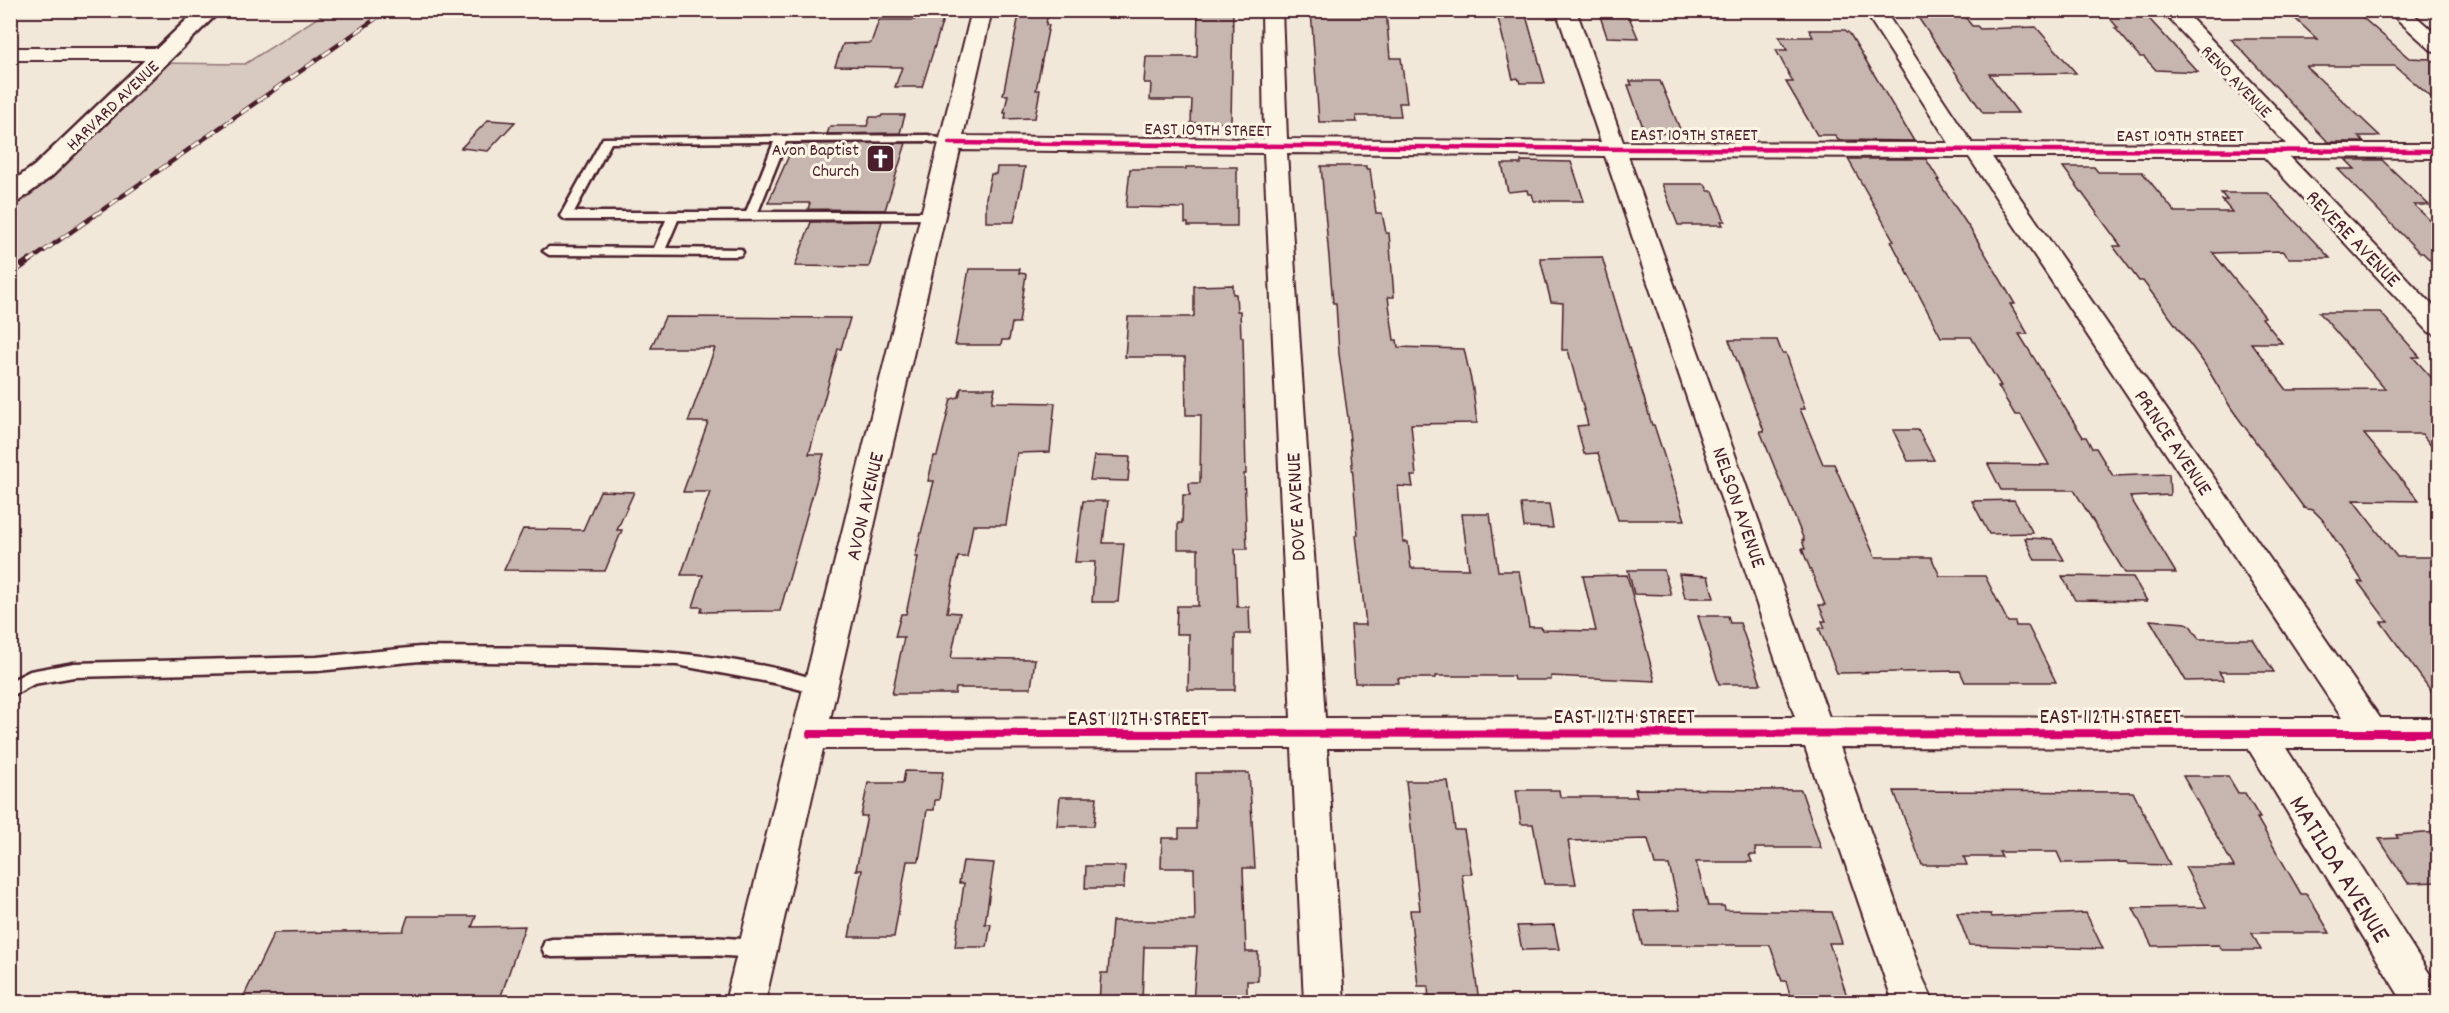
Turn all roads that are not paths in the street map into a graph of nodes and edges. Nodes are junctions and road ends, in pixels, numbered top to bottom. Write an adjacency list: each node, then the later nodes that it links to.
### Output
1 (210, 10): 10 (main road, HARVARD AVENUE)
2 (982, 10): 12 (street, AVON AVENUE)
3 (1272, 10): 13 (street, DOVE AVENUE)
4 (1566, 10): 14 (street, NELSON AVENUE)
5 (1874, 10): 15 (street, PRINCE AVENUE)
6 (2171, 10): 17 (street, RENO AVENUE)
7 (2397, 10): 8 (street)
8 (2439, 46)
9 (10, 54): 10 (street)
10 (164, 54): 19 (main road, HARVARD AVENUE)
11 (781, 140): 12 (lane); 20 (lane); 21 (lane)
12 (949, 143): 13 (street, EAST 109TH STREET); 22 (street, AVON AVENUE)
13 (1275, 145): 14 (street, EAST 109TH STREET); 34 (street, DOVE AVENUE)
14 (1614, 148): 15 (street, EAST 109TH STREET); 29 (street, NELSON AVENUE)
15 (1971, 150): 16 (street, EAST 109TH STREET); 33 (street, PRINCE AVENUE)
16 (2270, 150): 17 (street, EAST 109TH STREET); 26 (street, REVERE AVENUE)
17 (2304, 150): 18 (street, EAST 109TH STREET)
18 (2439, 151)
19 (10, 195)
20 (674, 216): 21 (lane); 24 (lane)
21 (751, 216): 22 (lane)
22 (932, 216): 27 (street, AVON AVENUE)
23 (549, 251): 24 (lane)
24 (658, 252): 25 (lane)
25 (737, 252)
26 (2439, 326)
27 (821, 688): 28 (lane); 32 (street, AVON AVENUE)
28 (10, 690)
29 (1819, 732): 30 (street, EAST 112TH STREET); 34 (street, EAST 112TH STREET); 39 (street, NELSON AVENUE)
30 (2258, 733): 33 (street, EAST 112TH STREET); 40 (street, MATILDA AVENUE)
31 (2439, 733): 33 (street, EAST 112TH STREET)
32 (810, 734): 34 (street, EAST 112TH STREET); 36 (street, AVON AVENUE)
33 (2372, 734)
34 (1307, 735): 38 (street, DOVE AVENUE)
35 (552, 948): 36 (lane)
36 (758, 949): 37 (street, AVON AVENUE)
37 (745, 1002)
38 (1324, 1002)
39 (1914, 1002)
40 (2425, 1002)

